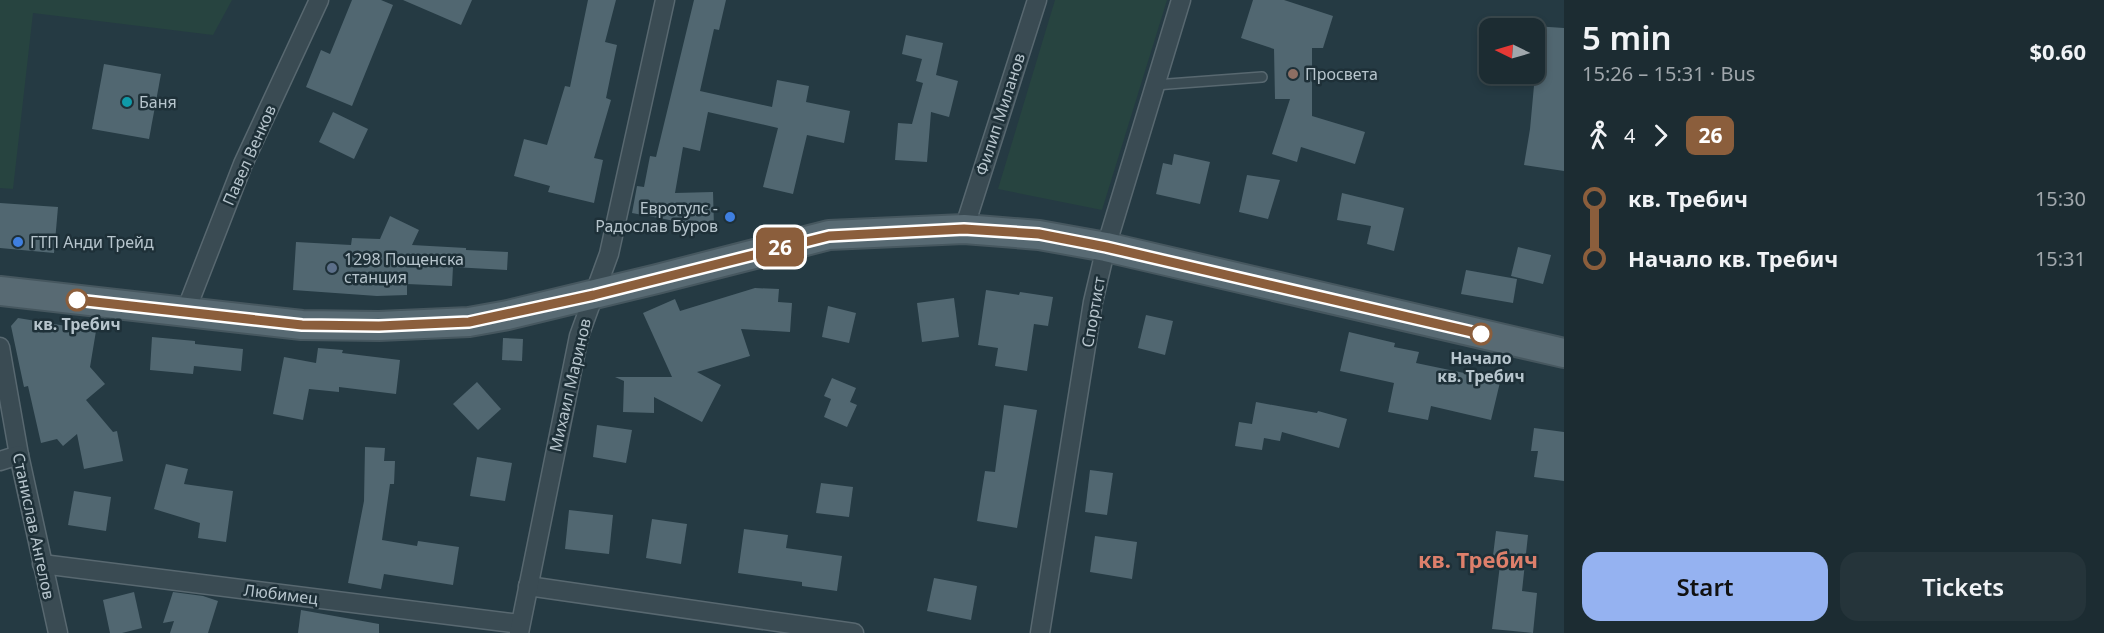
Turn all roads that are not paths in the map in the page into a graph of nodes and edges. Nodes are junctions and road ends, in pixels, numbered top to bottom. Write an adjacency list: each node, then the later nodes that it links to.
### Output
1 (319, 0): 11 (street, Павел Венков)
2 (665, 0): 10 (street, Михаил Маринов)
3 (1037, 0): 7 (street, Филип Миланов)
4 (1181, 0): 6 (street, Спортист)
5 (1262, 77): 6 (lane)
6 (1155, 85): 8 (street, Спортист)
7 (964, 229): 8 (main road); 10 (main road)
8 (1106, 247): 13 (main road); 21 (street, Спортист)
9 (0, 291): 11 (main road)
10 (594, 295): 11 (main road); 17 (street, Михаил Маринов)
11 (185, 313)
12 (0, 347): 14 (street, Станислав Ангелов)
13 (1564, 353)
14 (19, 455): 15 (street); 16 (street, Станислав Ангелов)
15 (0, 461)
16 (42, 564): 18 (street, Любимец); 19 (street, Станислав Ангелов)
17 (528, 586): 18 (street, Михаил Маринов); 20 (street)
18 (520, 629)
19 (58, 633)
20 (854, 633)
21 (1040, 633)

